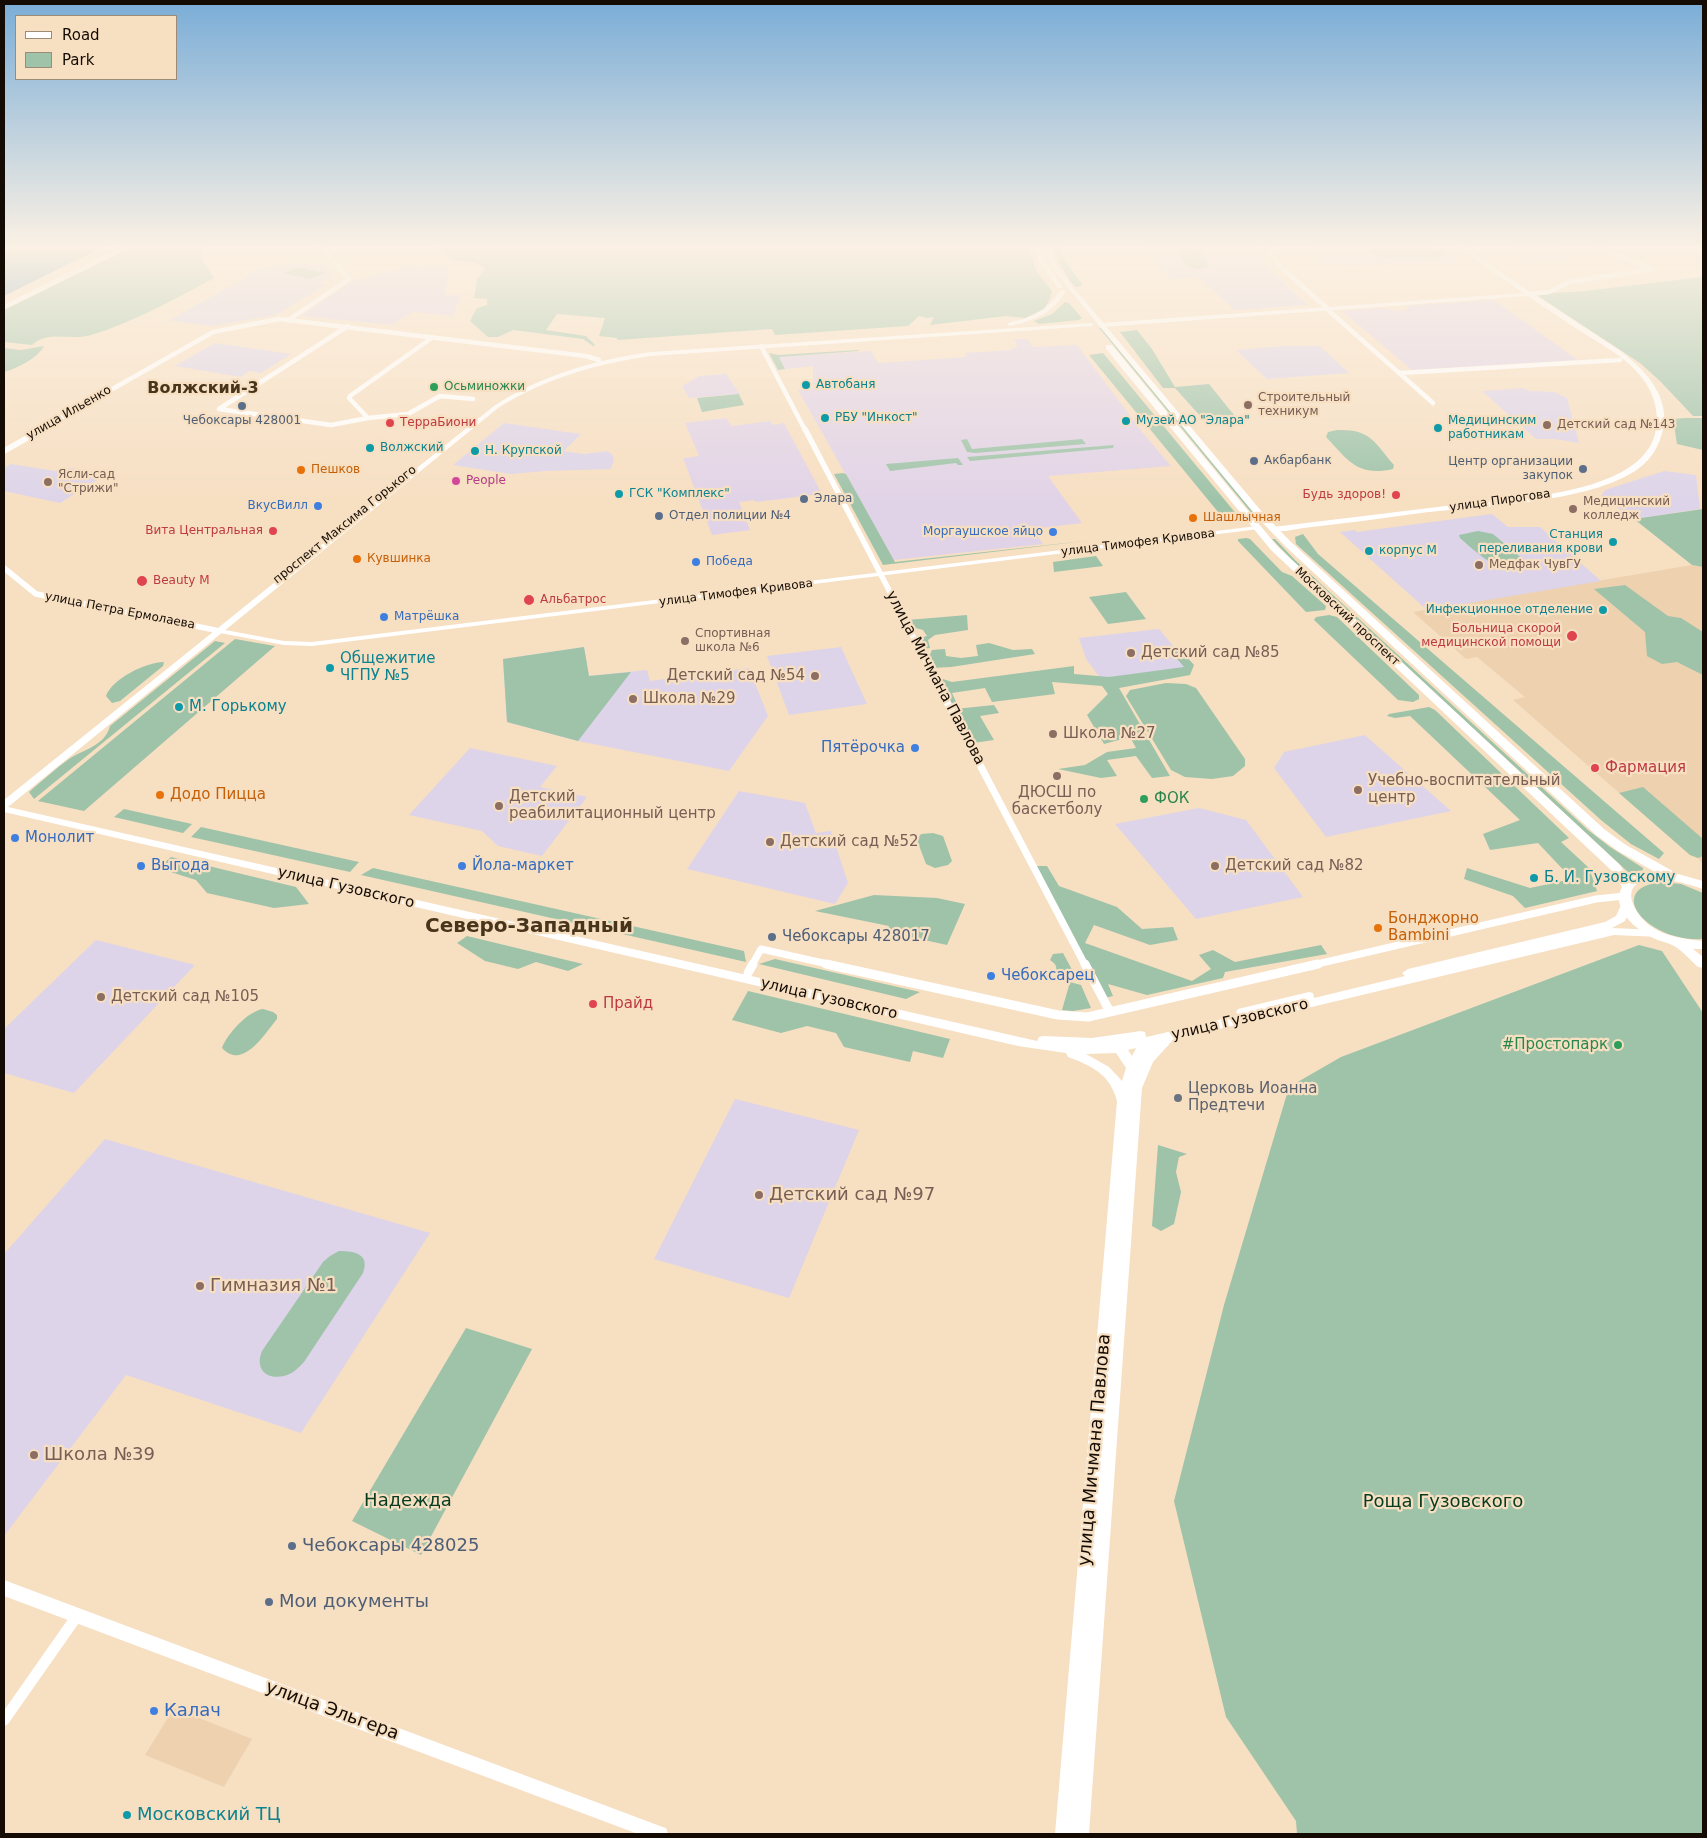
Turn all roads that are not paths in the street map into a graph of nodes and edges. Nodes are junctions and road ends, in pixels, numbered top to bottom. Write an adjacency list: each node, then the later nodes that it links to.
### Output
1 (214, 332): 19 (street, улица Ильенко)
2 (339, 332): 18 (street)
3 (393, 332): 10 (street, улица Ильенко)
4 (939, 332): 11 (main road)
5 (963, 332): 11 (main road)
6 (1102, 332): 21 (main road, Московский проспект)
7 (1103, 332): 20 (main road, Московский проспект)
8 (1354, 332): 15 (street)
9 (1583, 332): 14 (main road, улица Пирогова)
10 (433, 337): 13 (street, улица Ильенко); 18 (street)
11 (857, 338): 12 (main road, проспект Максима Горького)
12 (760, 345): 13 (main road, проспект Максима Горького); 23 (street, улица Мичмана Павлова)
13 (600, 361): 24 (main road, проспект Максима Горького)
14 (1626, 362): 15 (street); 20 (main road, улица Пирогова)
15 (1402, 374): 17 (street)
16 (473, 399): 18 (street)
17 (1433, 403)
18 (368, 418)
19 (4, 451)
20 (1272, 527): 21 (main road); 26 (main road, Московский проспект)
21 (1257, 528): 23 (street, улица Тимофея Кривова); 28 (main road, Московский проспект)
22 (4, 568): 24 (street, улица Петра Ермолаева)
23 (881, 575): 24 (street, улица Тимофея Кривова); 34 (street, улица Мичмана Павлова)
24 (218, 630): 25 (main road, проспект Максима Горького)
25 (4, 804): 33 (main road, улица Гузовского)
26 (1674, 877): 27 (main road); 28 (main road)
27 (1702, 884)
28 (1626, 896): 29 (main road, Московский проспект); 34 (street); 36 (main road, улица Гузовского)
29 (1656, 934): 30 (main road, Московский проспект); 36 (main road, улица Гузовского)
30 (1675, 941): 31 (main road); 32 (main road)
31 (1703, 946)
32 (1703, 964)
33 (746, 976): 34 (street); 35 (main road, улица Гузовского)
34 (1110, 1012)
35 (973, 1028): 38 (main road, улица Гузовского); 39 (main road, улица Гузовского)
36 (1168, 1033): 37 (main road, улица Гузовского); 38 (main road, улица Гузовского); 41 (main road)
37 (1150, 1040): 38 (main road, улица Гузовского); 40 (main road, улица Мичмана Павлова)
38 (1115, 1045): 39 (main road, улица Гузовского); 40 (main road)
39 (1057, 1050): 42 (main road)
40 (1132, 1068): 41 (main road, улица Мичмана Павлова); 42 (main road, улица Мичмана Павлова)
41 (1138, 1087): 43 (main road, улица Мичмана Павлова)
42 (1123, 1102): 43 (main road, улица Мичмана Павлова)
43 (1127, 1120): 47 (main road, улица Мичмана Павлова)
44 (4, 1588): 45 (street, улица Эльгера)
45 (77, 1616): 46 (street); 48 (street, улица Эльгера)
46 (6, 1713)
47 (1081, 1718): 49 (main road, улица Мичмана Павлова); 50 (main road, улица Мичмана Павлова)
48 (660, 1834)
49 (1064, 1834)
50 (1080, 1834)

